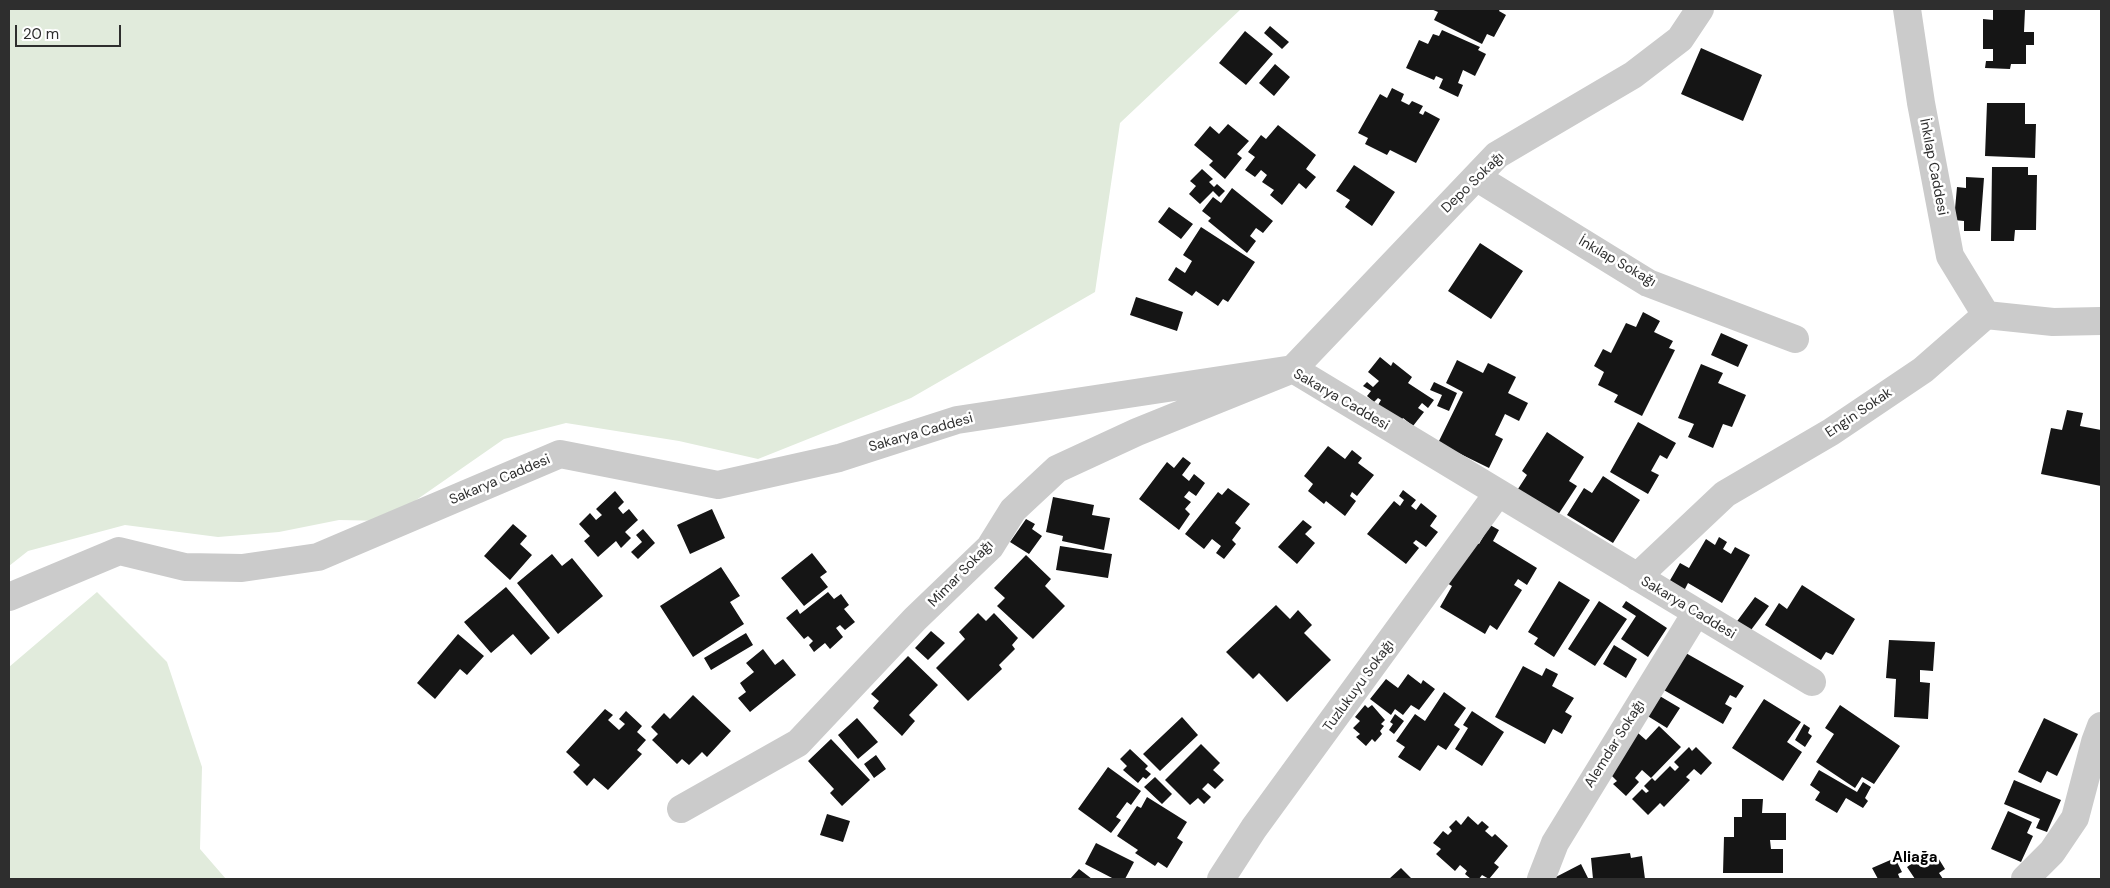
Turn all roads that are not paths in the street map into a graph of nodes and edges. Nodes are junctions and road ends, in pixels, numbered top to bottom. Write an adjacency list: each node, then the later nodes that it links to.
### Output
1 (1700, 9): 3 (street, Depo Sokağı)
2 (1907, 9): 4 (street, İnkılap Caddesi)
3 (1476, 177): 6 (street, İnkılap Sokağı); 7 (street, Depo Sokağı)
4 (1986, 314): 5 (street); 9 (street, Engin Sokak)
5 (2101, 321)
6 (1795, 339)
7 (1293, 369): 8 (street, Sakarya Caddesi); 10 (street, Sakarya Caddesi); 14 (street, Mimar Sokağı)
8 (1498, 493): 9 (street, Sakarya Caddesi); 15 (street, Tuzlukuyu Sokağı)
9 (1637, 577): 11 (street, Sakarya Caddesi)
10 (9, 597)
11 (1696, 613): 12 (street, Sakarya Caddesi); 16 (street, Alemdar Sokağı)
12 (1812, 682)
13 (2101, 726): 17 (street)
14 (681, 809)
15 (1221, 879)
16 (1541, 879)
17 (2026, 879)

